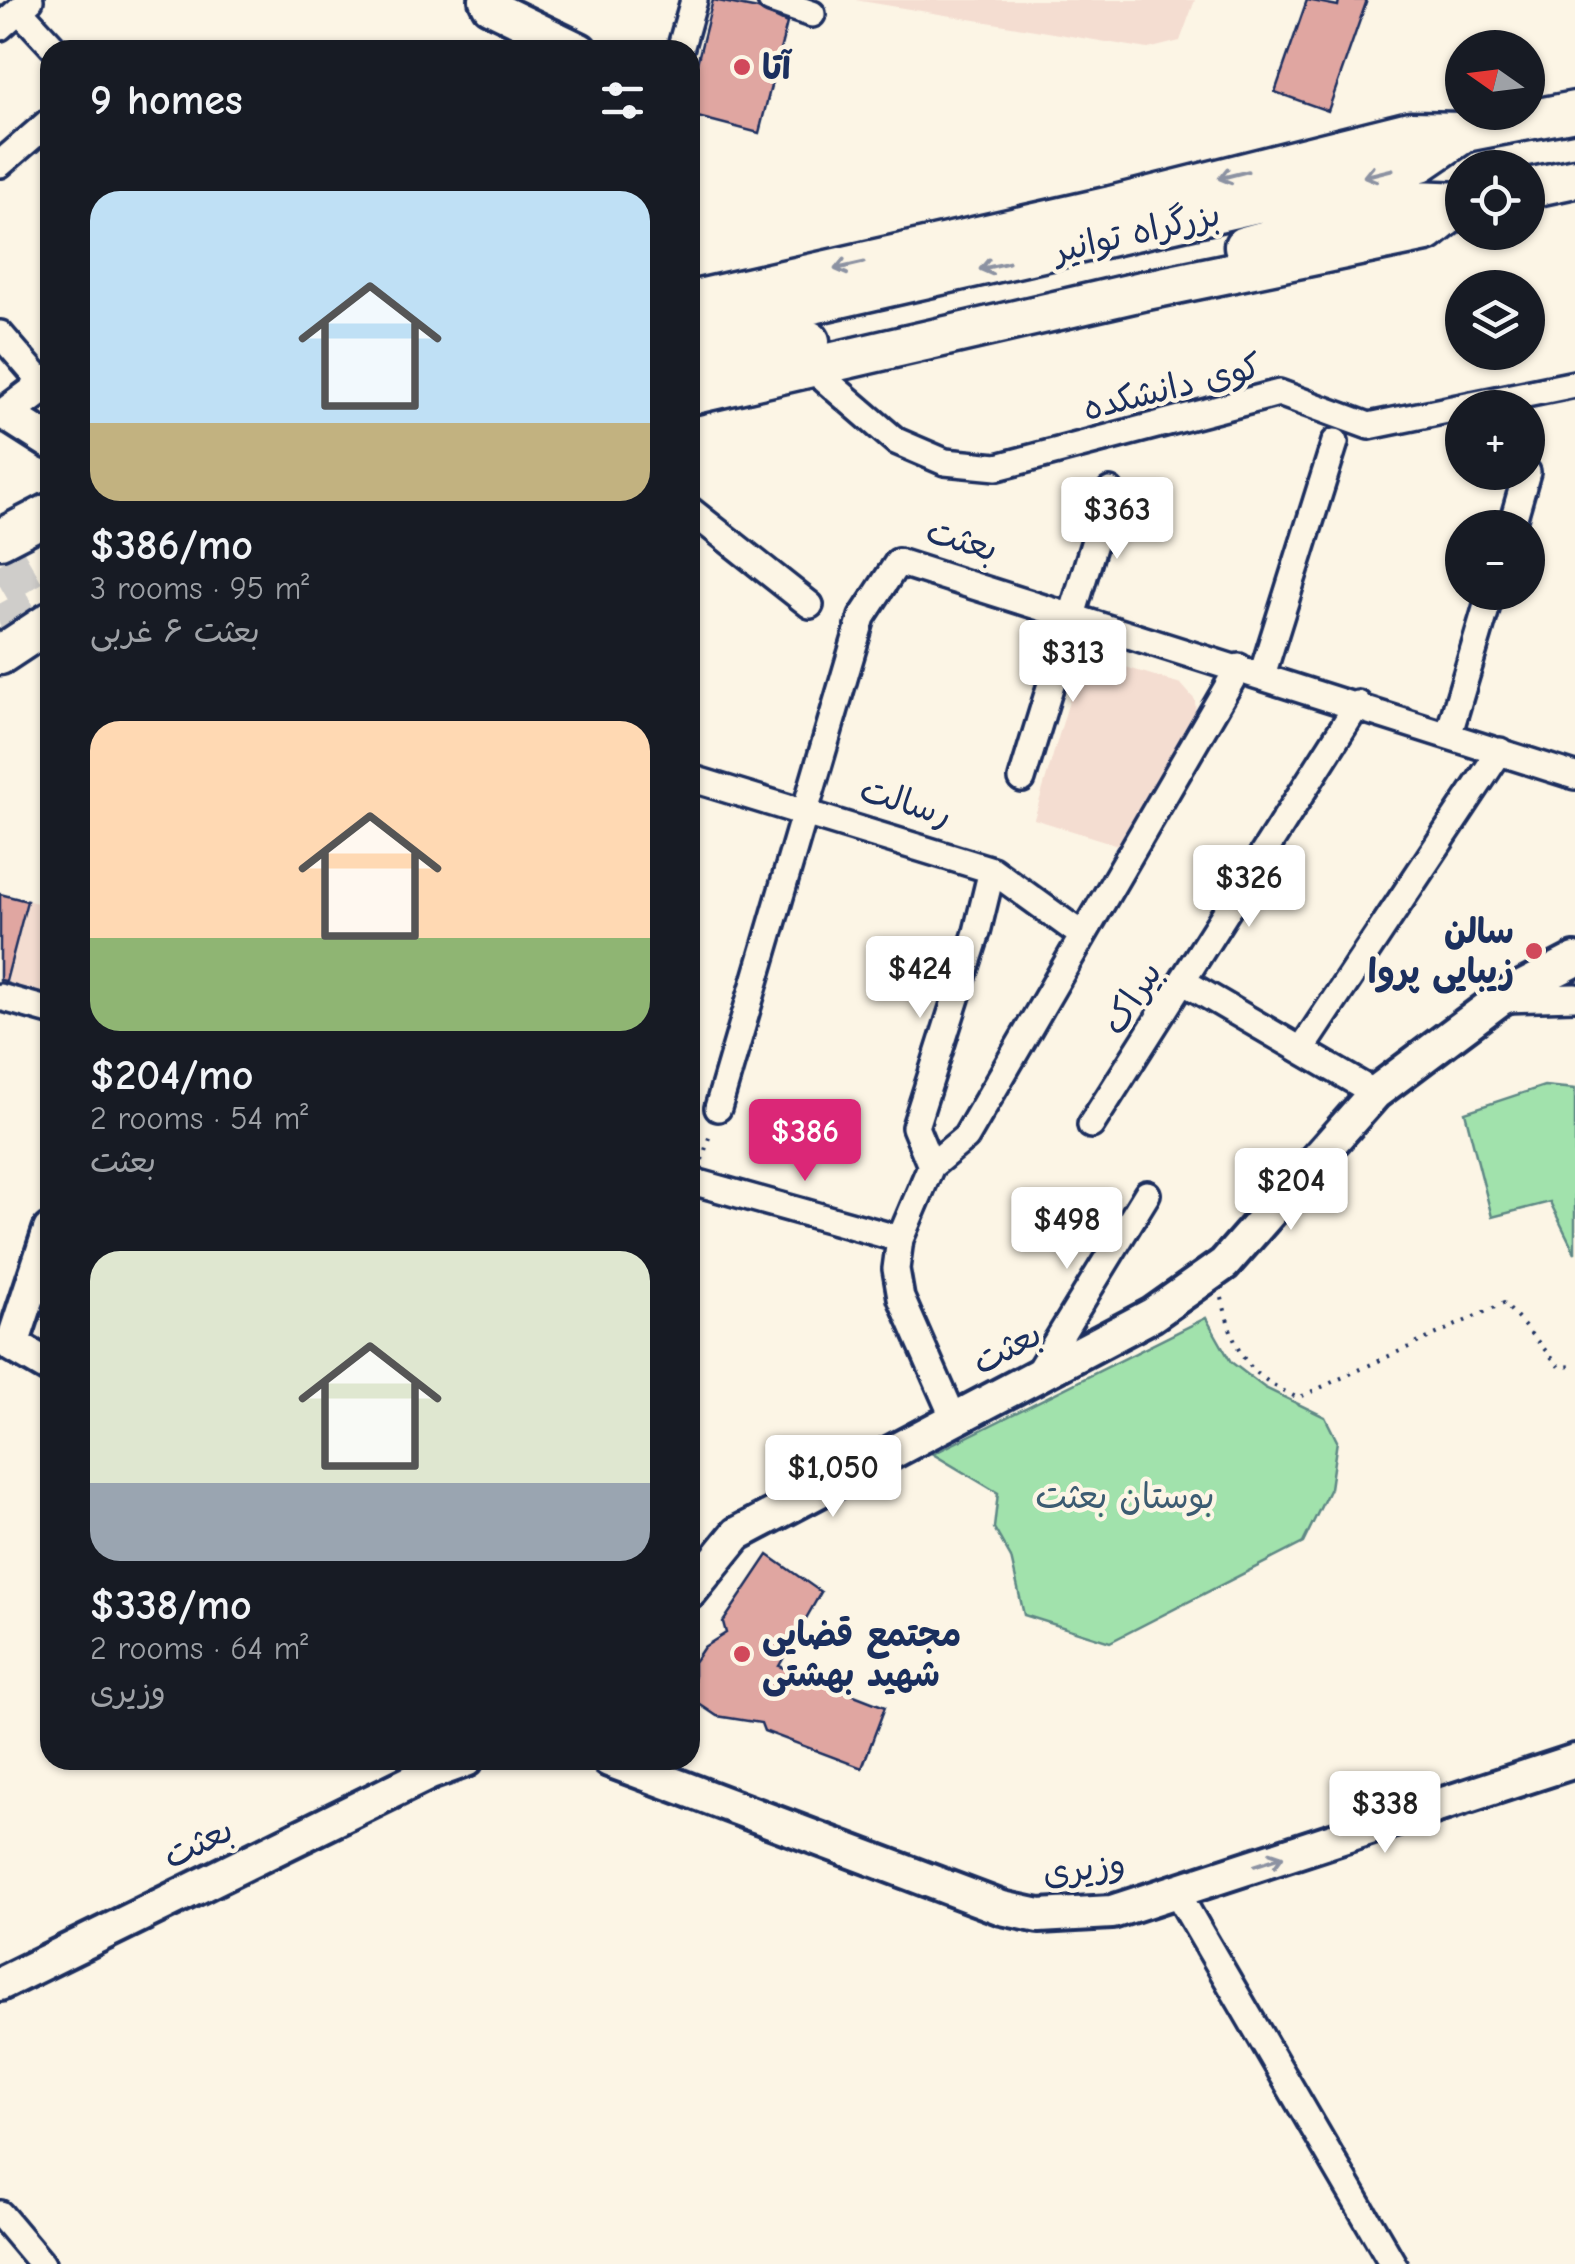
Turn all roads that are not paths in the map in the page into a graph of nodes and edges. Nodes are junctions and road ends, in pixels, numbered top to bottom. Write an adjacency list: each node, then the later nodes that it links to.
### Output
1 (486, 0): 7 (main road)
2 (694, 0): 8 (street)
3 (770, 0): 5 (street)
4 (16, 13): 6 (street)
5 (812, 14)
6 (45, 40)
7 (559, 40)
8 (683, 40)
9 (1575, 111): 11 (highway, بزرگراه توانیر)
10 (40, 130): 12 (street)
11 (1465, 132): 17 (highway, one-way to 17); 18 (highway, بزرگراه توانیر, one-way to 18)
12 (0, 164)
13 (1575, 178): 14 (highway)
14 (1545, 184)
15 (1445, 202): 20 (highway, بزرگراه توانیر)
16 (1445, 218): 21 (highway)
17 (700, 299)
18 (700, 330)
19 (0, 334): 22 (street)
20 (700, 365)
21 (810, 367): 23 (street, کوی دانشکده); 25 (highway)
22 (40, 376)
23 (1575, 384)
24 (40, 388): 26 (main road)
25 (700, 394)
26 (2, 412): 27 (main road)
27 (40, 436)
28 (1334, 442): 39 (street)
29 (1110, 491): 36 (street)
30 (40, 518): 33 (highway)
31 (700, 518): 34 (street)
32 (40, 536): 33 (highway)
33 (4, 537)
34 (810, 604)
35 (1485, 610): 41 (street)
36 (1071, 616): 39 (street, بعثت); 44 (street); 46 (street, بعثت)
37 (40, 628): 38 (highway)
38 (0, 654)
39 (1250, 671): 40 (street, بعثت); 48 (street)
40 (1358, 704): 41 (street, بعثت); 50 (street, بیراک)
41 (1448, 732): 42 (street, بعثت)
42 (1500, 751): 43 (street, بعثت); 55 (street)
43 (1575, 776)
44 (1022, 779)
45 (700, 781): 46 (street, رسالت)
46 (805, 813): 47 (street, رسالت); 57 (street)
47 (992, 870): 48 (street, رسالت); 59 (street)
48 (1082, 935): 59 (street)
49 (1575, 960): 53 (main road, بعثت)
50 (1184, 982): 55 (street); 58 (street, بیراک)
51 (0, 997): 54 (street)
52 (1575, 998): 53 (street)
53 (1500, 999): 56 (main road, بعثت)
54 (40, 1008)
55 (1302, 1049): 56 (street)
56 (1375, 1092): 66 (main road, بعثت)
57 (718, 1108)
58 (1091, 1126)
59 (931, 1166): 62 (street)
60 (700, 1183): 62 (street)
61 (1148, 1194): 66 (street)
62 (900, 1239): 67 (street)
63 (40, 1255): 64 (main road)
64 (6, 1342): 65 (main road)
65 (40, 1361)
66 (1034, 1378): 67 (main road, بعثت)
67 (955, 1422): 68 (main road, بعثت)
68 (700, 1579)
69 (1575, 1761): 72 (main road, وزیری, one-way to 69)
70 (426, 1770): 73 (main road, بعثت)
71 (636, 1770): 72 (main road, وزیری)
72 (1176, 1891): 76 (street)
73 (0, 1984)
74 (0, 2214): 75 (street)
75 (42, 2264)
76 (1393, 2264)

